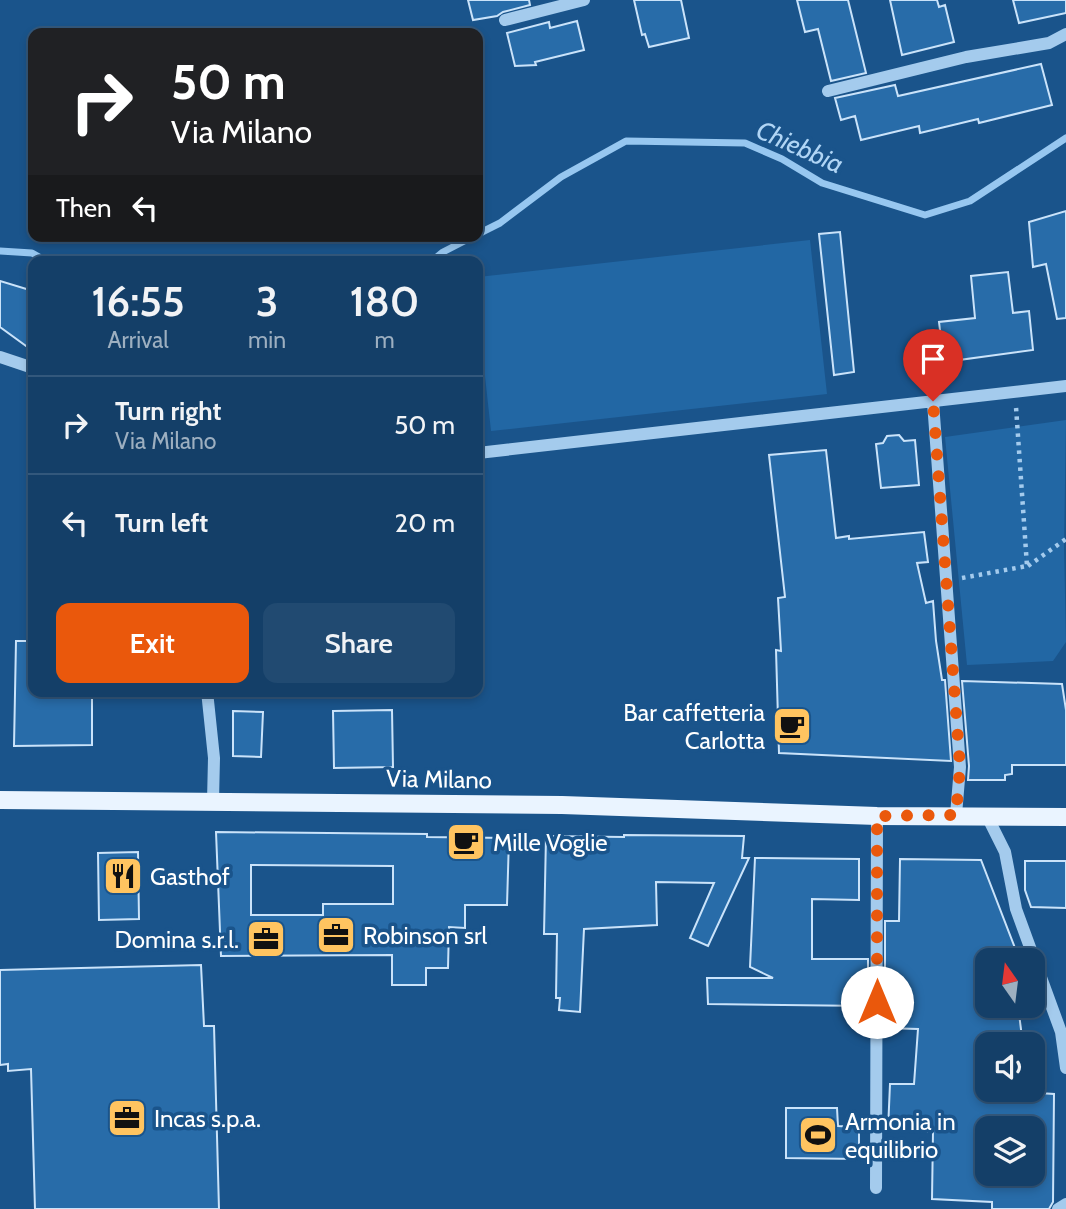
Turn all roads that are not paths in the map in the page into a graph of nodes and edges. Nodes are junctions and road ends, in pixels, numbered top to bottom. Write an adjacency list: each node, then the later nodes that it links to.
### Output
1 (584, 0): 2 (street)
2 (505, 20)
3 (1066, 34): 4 (street)
4 (828, 91)
5 (0, 357): 6 (street)
6 (28, 366)
7 (1066, 386): 8 (street)
8 (933, 401): 9 (street); 13 (street)
9 (483, 452)
10 (208, 697): 12 (street)
11 (0, 800): 12 (main road, Via Milano)
12 (214, 801): 14 (main road, Via Milano)
13 (956, 815): 14 (main road, Via Milano); 15 (main road, Via Milano)
14 (877, 816): 18 (street)
15 (987, 816): 16 (main road, Via Milano); 17 (street)
16 (1066, 817)
17 (1066, 1068)
18 (876, 1188)
19 (1066, 1204): 20 (street)
20 (1058, 1209)

